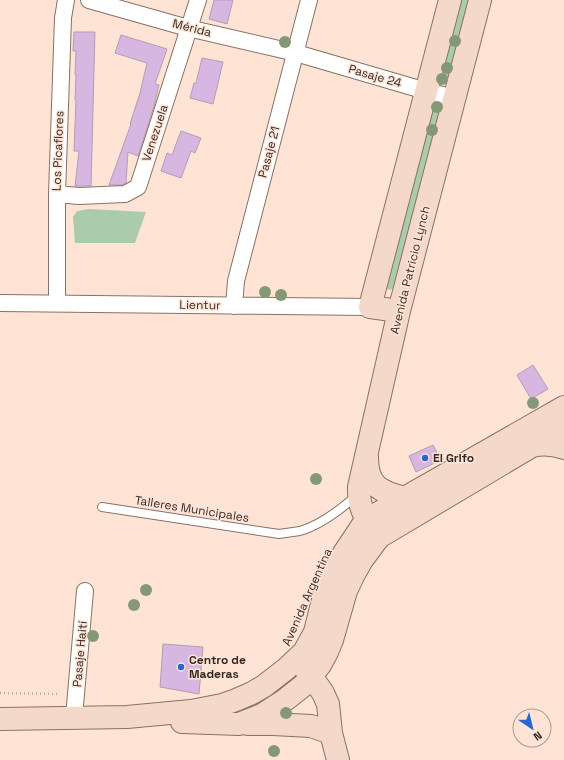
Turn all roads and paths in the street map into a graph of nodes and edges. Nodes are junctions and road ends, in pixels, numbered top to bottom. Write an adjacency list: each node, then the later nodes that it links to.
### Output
1 (66, 0): 11 (street, Los Picaflores)
2 (89, 0): 7 (street, Mérida)
3 (198, 0): 7 (street, Venezuela)
4 (309, 0): 8 (street, Pasaje 21)
5 (450, 0): 9 (main road)
6 (480, 0): 10 (main road, Avenida Patricio Lynch)
7 (188, 28): 8 (street, Mérida); 11 (street, Venezuela)
8 (296, 53): 9 (street, Pasaje 24); 14 (street, Pasaje 21)
9 (426, 91): 10 (street, Pasaje 24); 15 (main road)
10 (455, 98): 16 (main road, Avenida Patricio Lynch)
11 (57, 194): 13 (street, Los Picaflores)
12 (0, 303): 13 (street, Lientur)
13 (57, 303): 14 (street, Lientur)
14 (234, 306): 15 (street, Lientur)
15 (370, 307): 16 (main road, Lientur)
16 (399, 311): 21 (main road, Avenida Patricio Lynch)
17 (564, 407): 23 (main road, Avenida Argentina)
18 (564, 427): 19 (main road, Avenida Argentina)
19 (532, 446): 20 (main road); 26 (main road, Avenida Argentina)
20 (564, 448)
21 (367, 454): 22 (main road, Avenida Patricio Lynch); 23 (main road)
22 (359, 493): 24 (lane, Talleres Municipales); 25 (main road, Avenida Patricio Lynch)
23 (405, 498): 25 (main road, Avenida Argentina)
24 (102, 507)
25 (366, 520): 26 (main road, Avenida Patricio Lynch); 28 (main road, Avenida Argentina)
26 (379, 537): 29 (main road, Avenida Argentina)
27 (85, 590): 31 (street, Pasaje Haití)
28 (296, 659): 29 (main road); 33 (main road, Avenida Argentina)
29 (312, 677): 35 (main road, Avenida Argentina); 36 (main road)
30 (0, 693): 31 (path)
31 (76, 695): 32 (street, Pasaje Haití)
32 (74, 717): 33 (main road, Avenida Argentina); 34 (main road, Avenida Argentina)
33 (127, 717): 35 (main road, Avenida Argentina)
34 (0, 719)
35 (240, 724): 36 (main road)
36 (331, 733): 37 (main road)
37 (338, 760)

